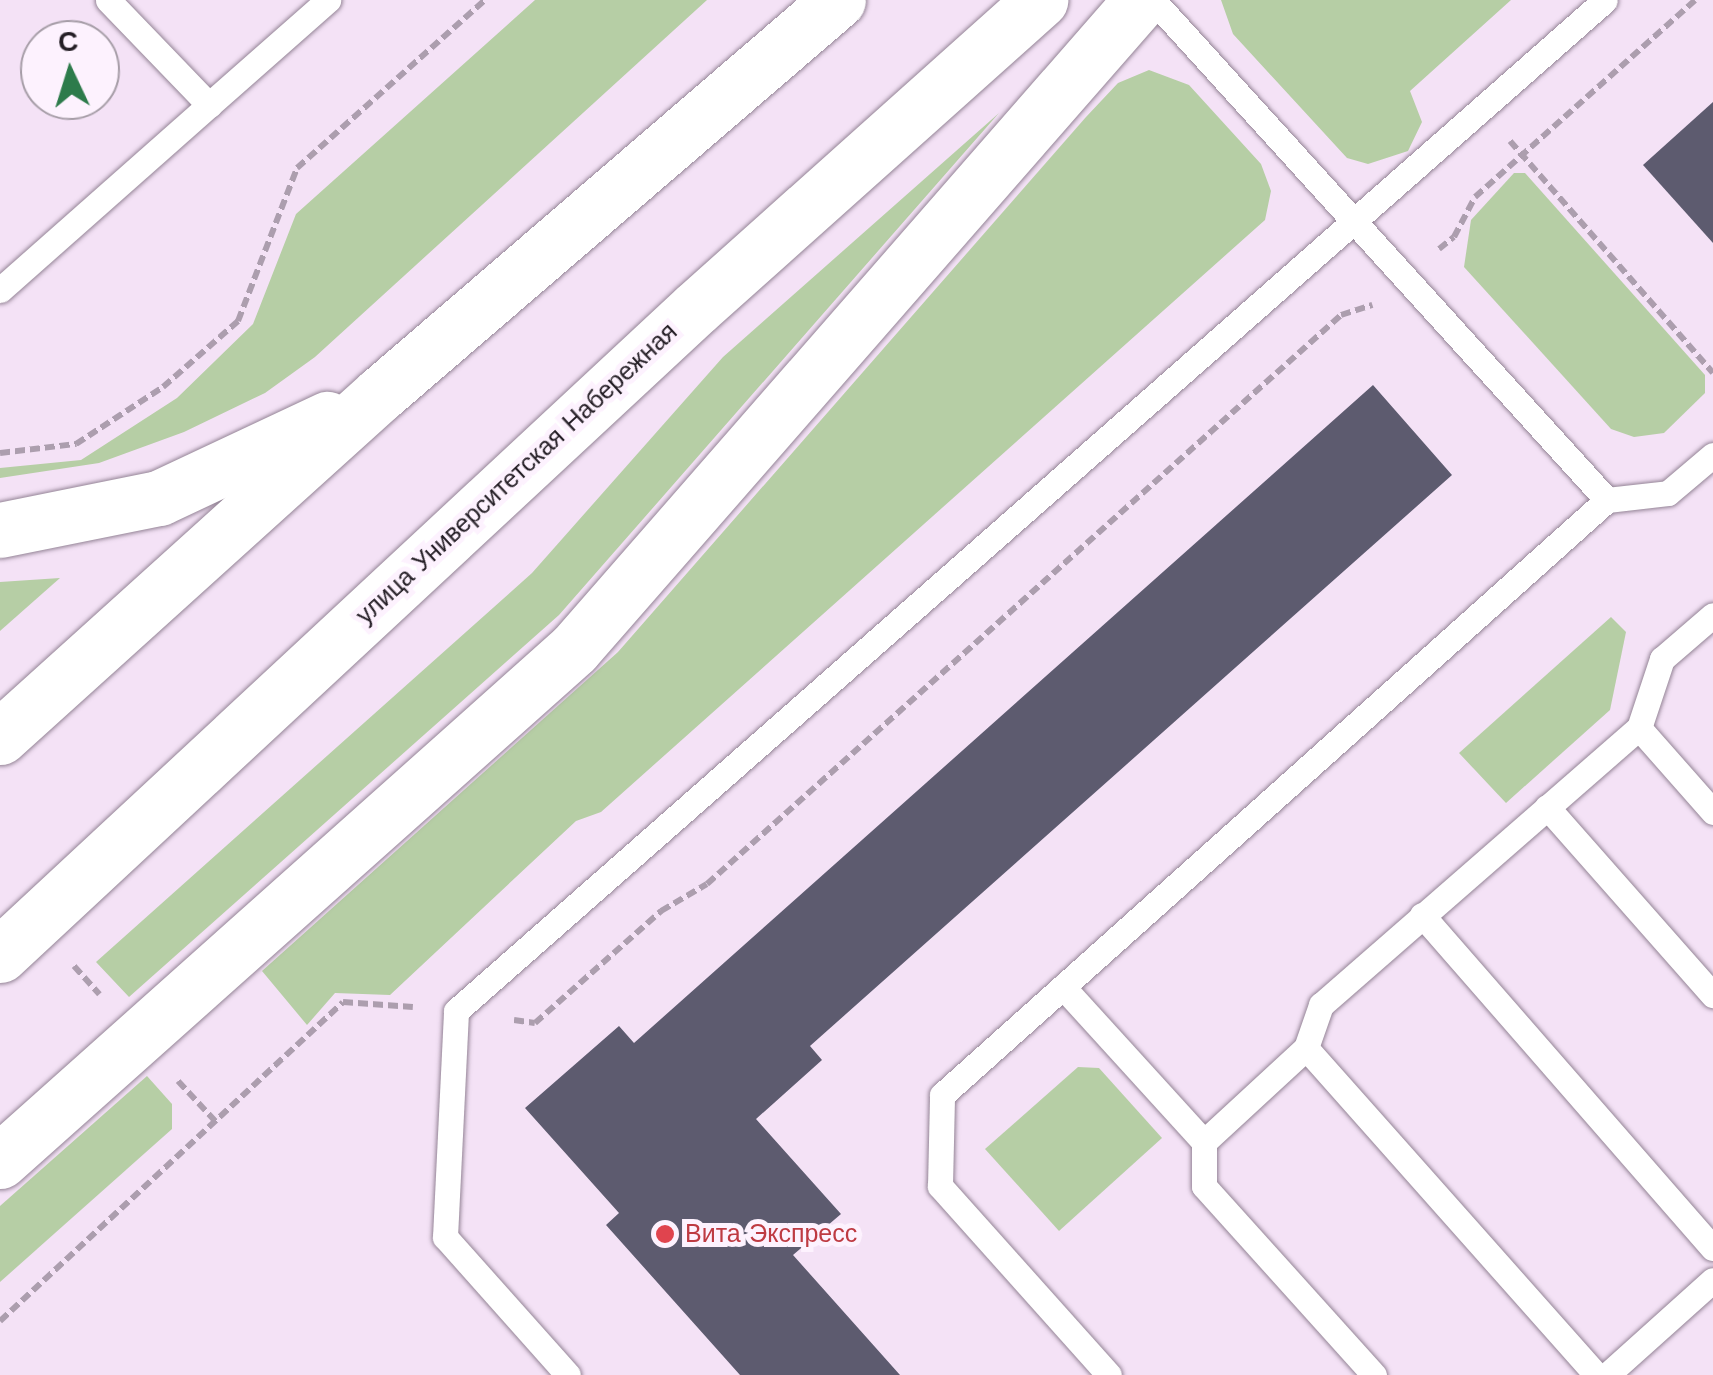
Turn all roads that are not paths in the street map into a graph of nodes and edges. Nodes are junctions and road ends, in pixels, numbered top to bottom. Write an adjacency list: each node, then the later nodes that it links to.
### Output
1 (108, 0): 8 (lane)
2 (328, 0): 8 (lane)
3 (838, 0): 11 (main road)
4 (1040, 0): 21 (main road, улица Университетская Набережная)
5 (1141, 0): 26 (main road)
6 (1153, 0): 9 (lane)
7 (1605, 0): 9 (lane)
8 (208, 106): 10 (lane)
9 (1356, 219): 13 (lane); 29 (lane)
10 (0, 290)
11 (380, 394): 14 (main road); 17 (main road)
12 (1713, 455): 13 (lane)
13 (1608, 500): 22 (lane)
14 (0, 530)
15 (1713, 615): 16 (lane)
16 (1639, 728): 18 (lane); 19 (lane)
17 (0, 737)
18 (1547, 807): 20 (lane); 23 (lane)
19 (1713, 812)
20 (1422, 914): 24 (lane); 27 (lane)
21 (0, 955)
22 (1062, 987): 25 (lane); 30 (lane)
23 (1713, 995)
24 (1306, 1048): 25 (lane); 32 (lane)
25 (1204, 1142): 31 (lane)
26 (0, 1162)
27 (1713, 1248)
28 (1713, 1280): 33 (lane)
29 (568, 1375)
30 (1109, 1375)
31 (1374, 1375)
32 (1596, 1375)
33 (1607, 1375)

